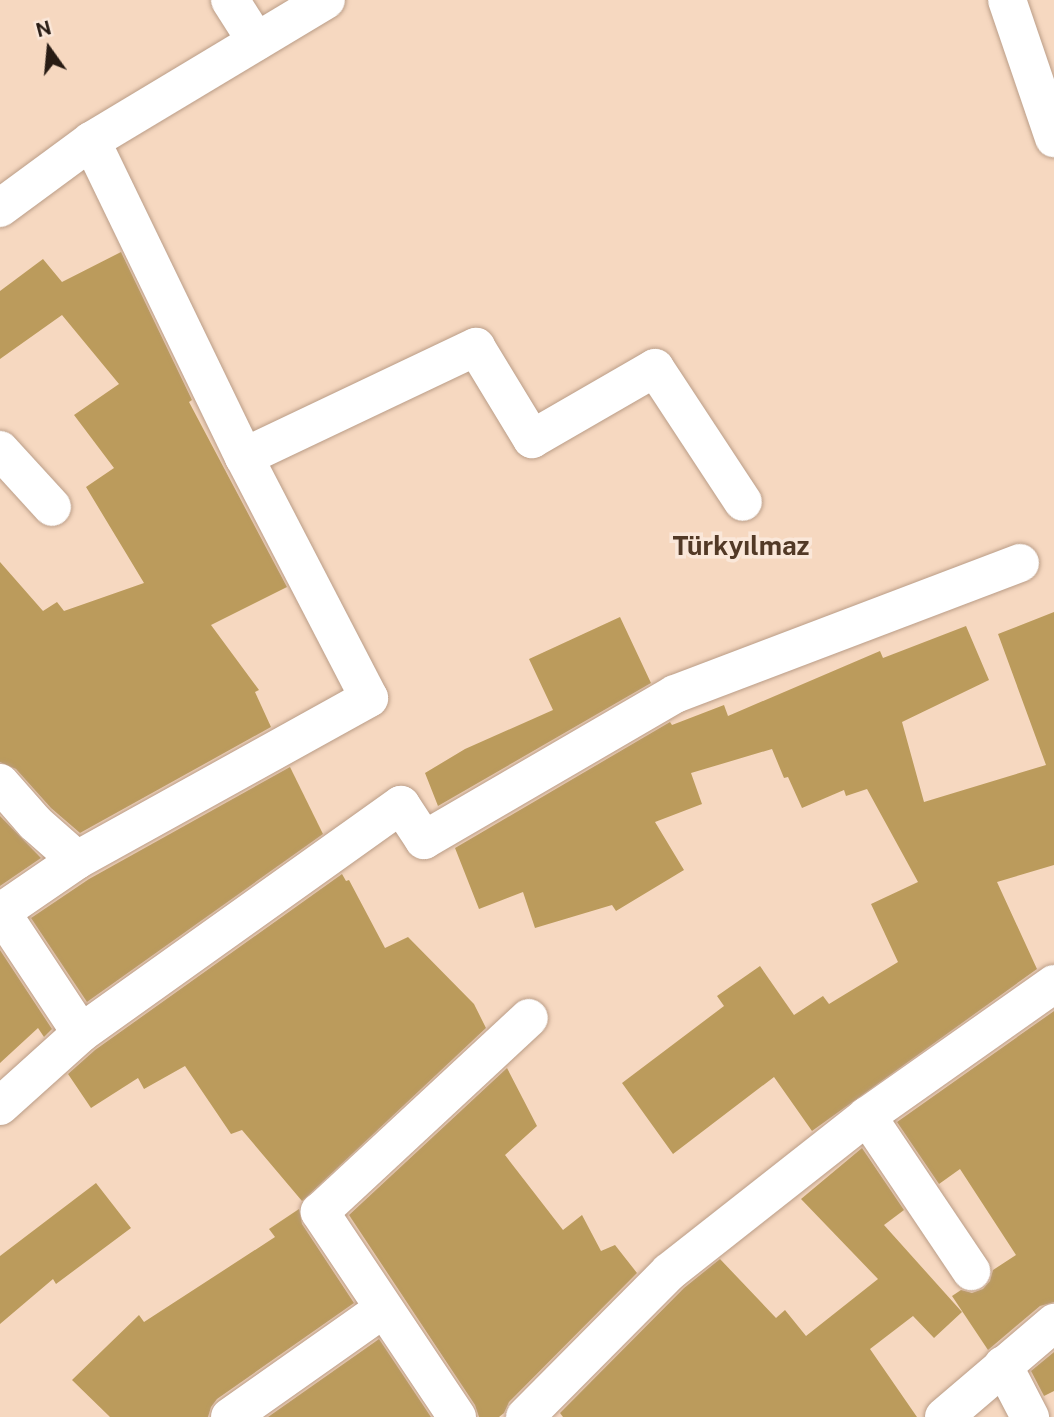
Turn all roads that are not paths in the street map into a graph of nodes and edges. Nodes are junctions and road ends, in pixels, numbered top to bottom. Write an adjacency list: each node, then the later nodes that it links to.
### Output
1 (230, 0): 4 (street)
2 (326, 0): 4 (street)
3 (1007, 0): 5 (street)
4 (256, 41): 6 (street)
5 (1054, 138)
6 (91, 141): 7 (street); 9 (street)
7 (0, 208)
8 (0, 450): 11 (street)
9 (244, 457): 10 (street); 14 (street)
10 (743, 502)
11 (52, 507)
12 (1020, 563): 17 (street)
13 (0, 783): 14 (street)
14 (77, 860): 17 (street)
15 (1054, 984): 19 (street)
16 (528, 1018): 21 (street)
17 (81, 1033): 18 (street)
18 (5, 1090)
19 (867, 1116): 20 (street); 26 (street)
20 (971, 1271)
21 (383, 1309): 24 (street); 25 (street)
22 (1054, 1323): 23 (street)
23 (1003, 1365): 27 (street); 28 (street)
24 (230, 1417)
25 (457, 1417)
26 (525, 1417)
27 (944, 1417)
28 (1030, 1417)

